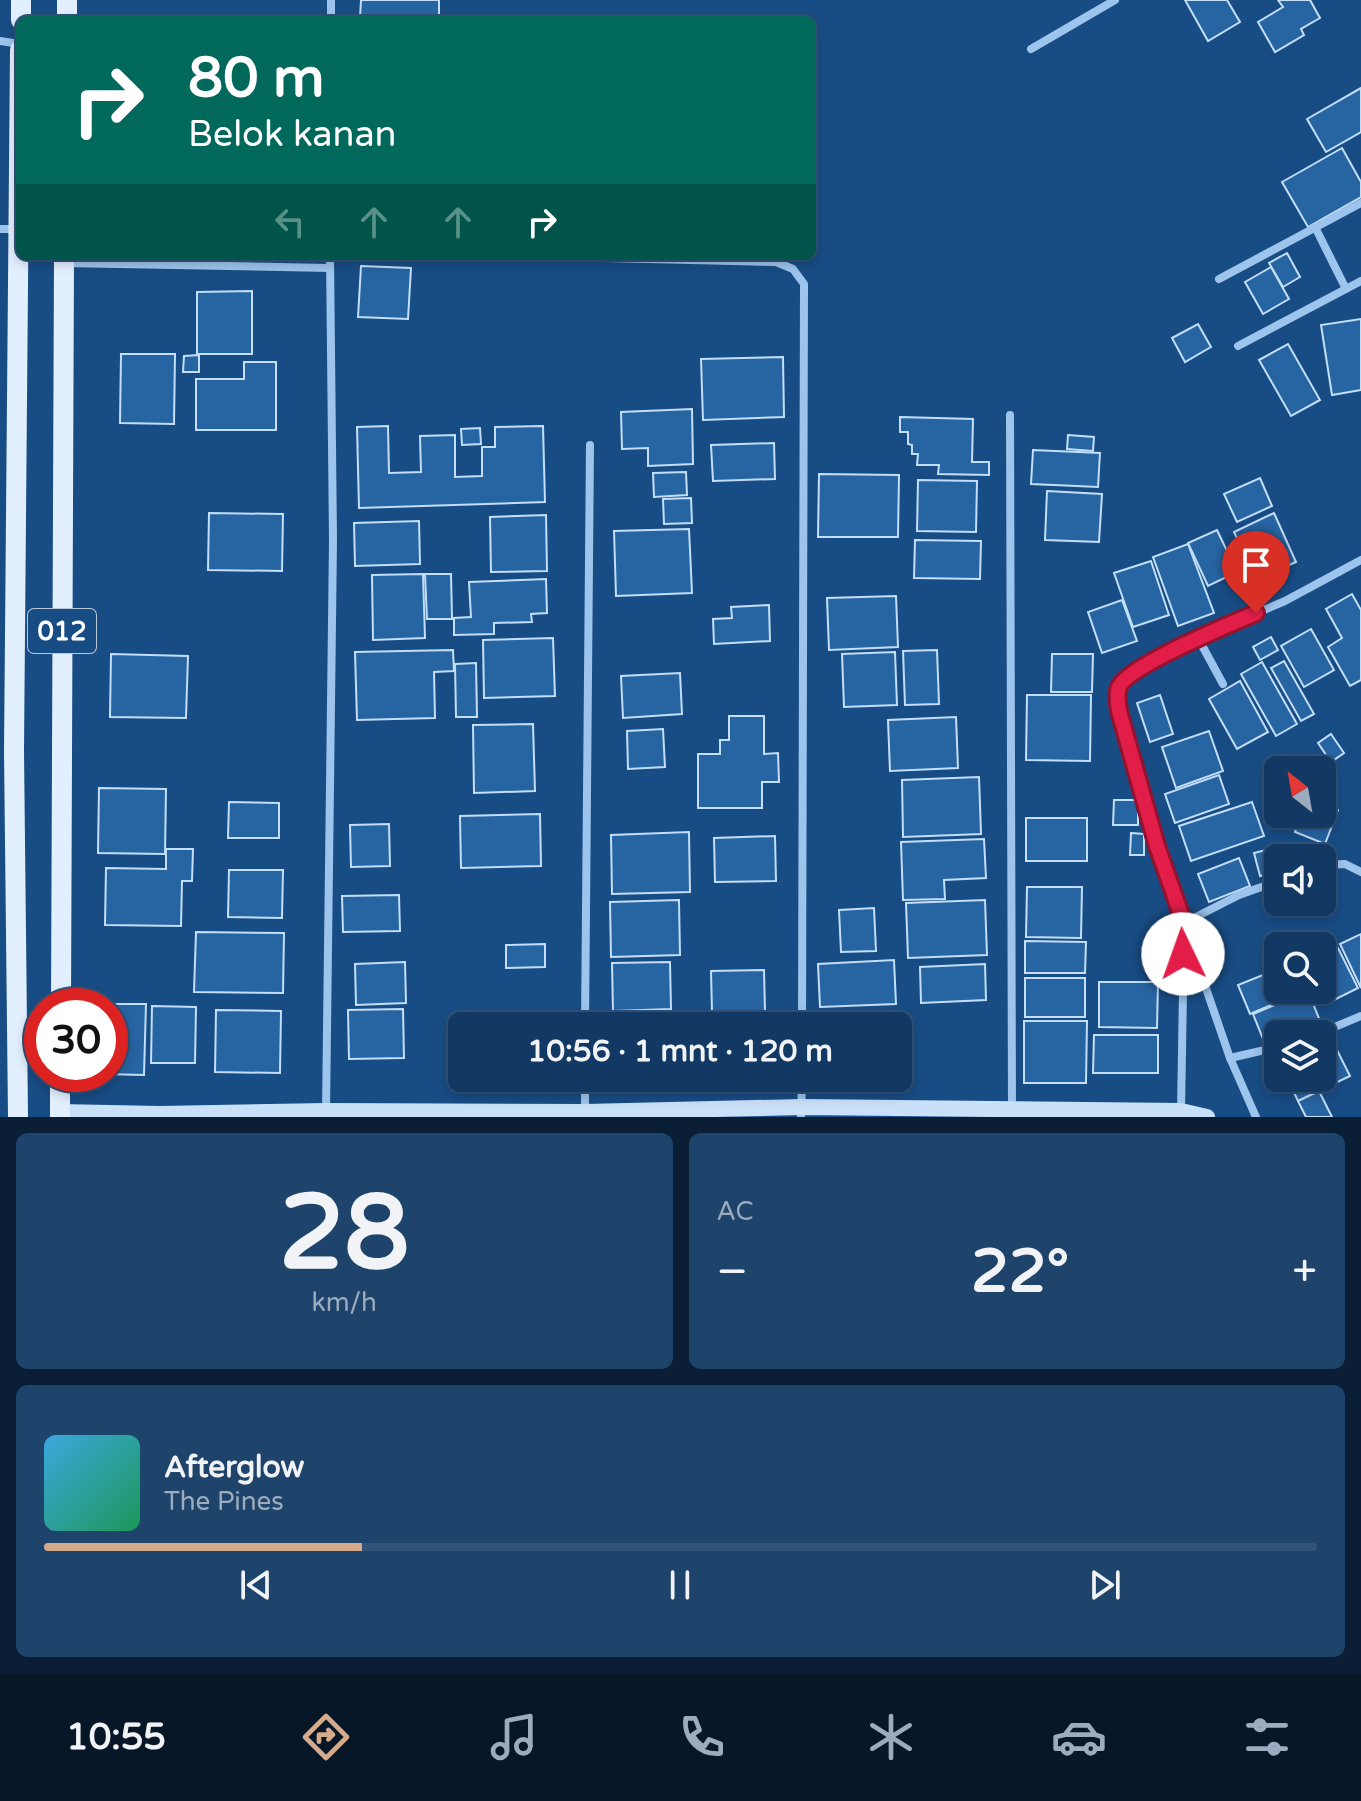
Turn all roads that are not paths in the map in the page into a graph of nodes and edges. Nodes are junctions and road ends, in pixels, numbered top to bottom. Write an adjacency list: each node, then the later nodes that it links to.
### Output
1 (1115, 0): 2 (street)
2 (1031, 49)
3 (16, 113): 5 (main road, 012)
4 (1361, 203): 6 (street)
5 (9, 229): 37 (main road, 012)
6 (1316, 229): 12 (street); 14 (street)
7 (64, 260): 25 (main road, 012)
8 (94, 260): 11 (street)
9 (330, 260): 11 (street)
10 (691, 260): 27 (street)
11 (330, 268): 39 (street)
12 (1219, 279)
13 (1361, 281): 14 (street)
14 (1346, 289): 15 (street)
15 (1238, 346)
16 (1010, 415): 36 (street)
17 (590, 445): 26 (street)
18 (1361, 560): 19 (street)
19 (1198, 638): 20 (street); 24 (street)
20 (1223, 684)
21 (1336, 864): 22 (street)
22 (1361, 872)
23 (1264, 886): 24 (street)
24 (1184, 923): 31 (street); 34 (street)
25 (61, 988)
26 (585, 1012)
27 (802, 1012)
28 (1361, 1016): 29 (street)
29 (1336, 1026)
30 (1264, 1050): 31 (street)
31 (1230, 1058): 42 (street)
32 (60, 1092): 38 (main road)
33 (585, 1092): 40 (street)
34 (1181, 1111): 36 (street); 41 (street)
35 (802, 1112): 36 (street); 40 (street)
36 (1012, 1112)
37 (15, 1114)
38 (60, 1114): 39 (street)
39 (326, 1114): 40 (street)
40 (585, 1115)
41 (1207, 1117)
42 (1256, 1117)

